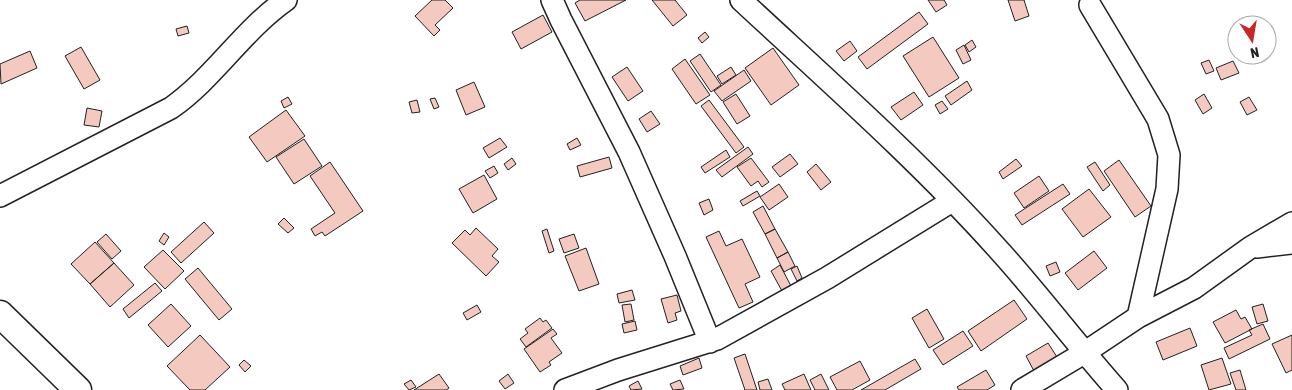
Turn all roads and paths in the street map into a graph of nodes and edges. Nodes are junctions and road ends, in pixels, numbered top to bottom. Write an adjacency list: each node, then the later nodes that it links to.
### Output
1 (286, 0): 5 (street)
2 (552, 0): 12 (street)
3 (741, 0): 6 (street)
4 (1090, 5): 11 (street)
5 (0, 196)
6 (952, 201): 12 (street); 13 (street)
7 (1292, 223): 9 (street)
8 (1292, 243): 9 (street)
9 (1251, 247): 11 (street)
10 (0, 314): 14 (main road)
11 (1138, 317): 13 (street)
12 (710, 342): 15 (street)
13 (1084, 353): 16 (street); 17 (street)
14 (78, 390)
15 (565, 390)
16 (1022, 390)
17 (1117, 390)

